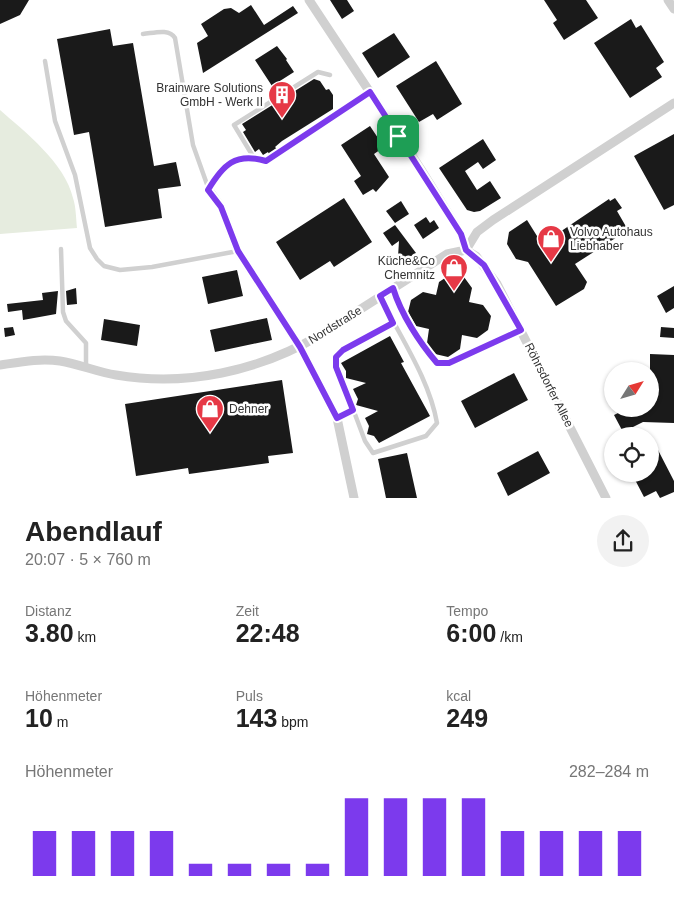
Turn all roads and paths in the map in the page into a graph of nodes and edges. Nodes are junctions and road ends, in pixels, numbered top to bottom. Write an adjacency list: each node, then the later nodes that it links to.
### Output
1 (309, 0): 7 (street, Röhrsdorfer Allee)
2 (668, 0): 3 (street)
3 (674, 9)
4 (143, 34): 10 (lane)
5 (45, 61): 13 (lane)
6 (330, 75): 9 (lane)
7 (370, 92): 9 (lane); 12 (street, Röhrsdorfer Allee)
8 (674, 103): 12 (street)
9 (254, 158): 10 (lane)
10 (208, 190): 13 (street)
11 (61, 248): 20 (lane)
12 (466, 250): 14 (street, Nordstraße); 17 (street, Röhrsdorfer Allee)
13 (238, 251): 18 (street)
14 (393, 288): 15 (street, Nordstraße); 17 (lane)
15 (380, 296): 16 (lane); 18 (street, Nordstraße)
16 (393, 323): 21 (lane); 21 (lane)
17 (521, 330): 24 (street, Röhrsdorfer Allee)
18 (300, 347): 20 (street, Nordstraße); 22 (street)
19 (0, 365): 20 (street, Nordstraße)
20 (86, 368)
21 (353, 410): 22 (lane)
22 (337, 418): 23 (street)
23 (354, 498)
24 (606, 498)

